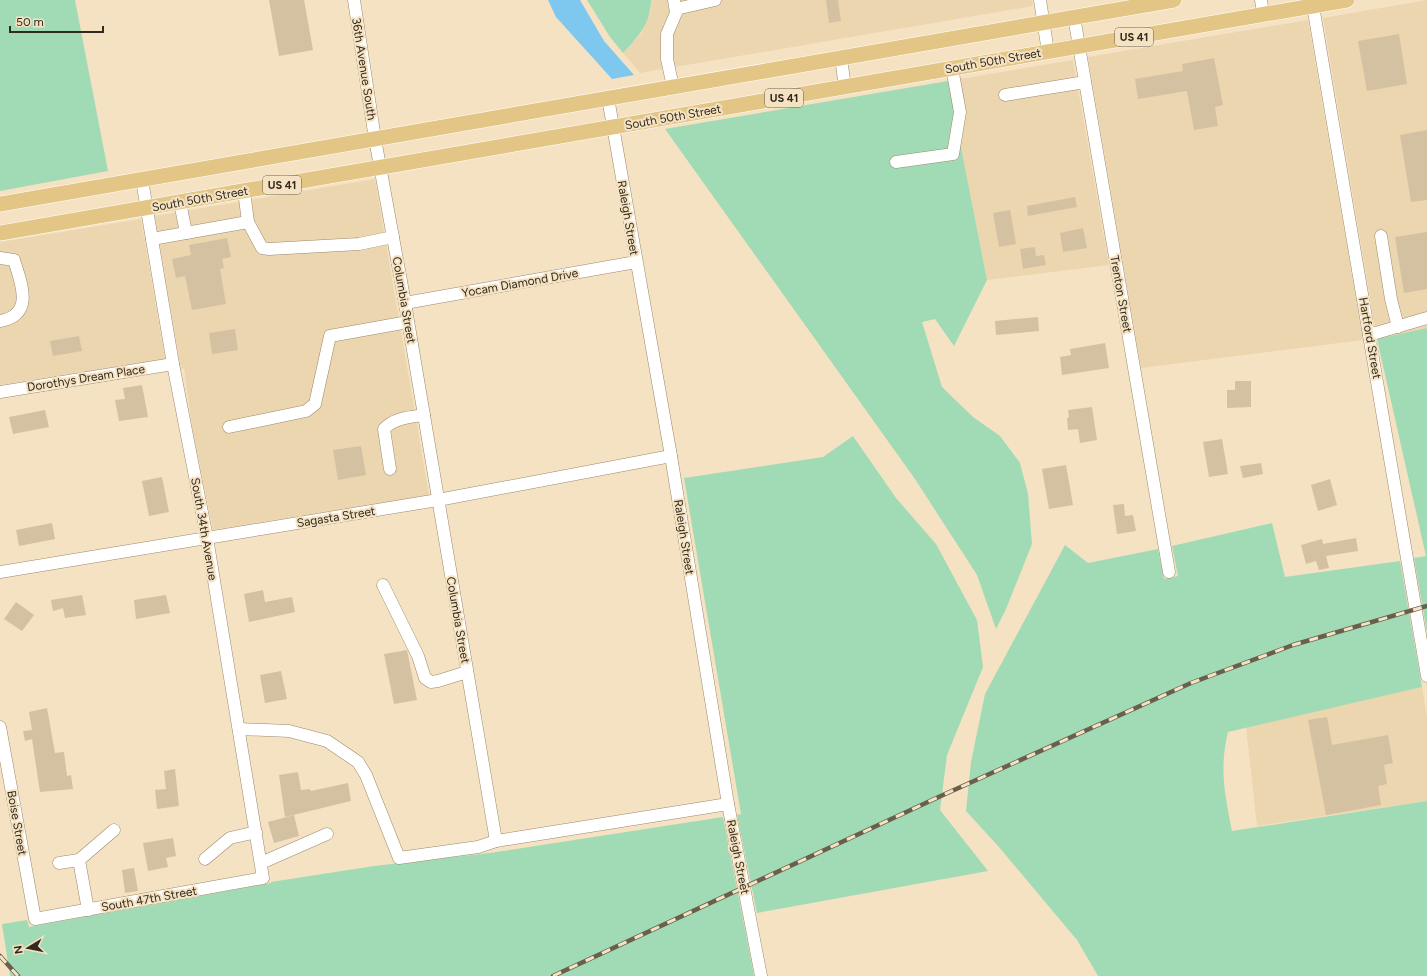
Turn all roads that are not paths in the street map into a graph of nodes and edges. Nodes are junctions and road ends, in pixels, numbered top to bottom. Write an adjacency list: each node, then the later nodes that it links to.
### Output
1 (354, 0): 21 (street, 36th Avenue South)
2 (715, 0): 7 (street)
3 (1040, 0): 10 (street)
4 (1347, 0): 6 (main road, South 50th Street / US 41)
5 (1166, 1): 9 (main road, US 41)
6 (1313, 3): 8 (main road, South 50th Street / US 41); 42 (street, Hartford Street)
7 (675, 4): 16 (street)
8 (1262, 7): 11 (main road, South 50th Street / US 41)
9 (1074, 17): 10 (main road, US 41); 11 (street, Trenton Street)
10 (1044, 22): 12 (street); 13 (main road, US 41)
11 (1079, 46): 12 (main road, South 50th Street / US 41); 15 (street, Trenton Street)
12 (1048, 52): 14 (main road, South 50th Street / US 41)
13 (841, 58): 16 (main road, US 41); 17 (street)
14 (952, 68): 17 (main road, South 50th Street / US 41); 22 (street)
15 (1085, 82): 18 (street); 52 (street, Trenton Street)
16 (673, 87): 19 (main road, US 41)
17 (846, 87): 20 (main road, South 50th Street / US 41)
18 (1005, 95)
19 (608, 98): 20 (street, Raleigh Street); 21 (main road, US 41)
20 (612, 127): 23 (main road, South 50th Street / US 41); 36 (street, Raleigh Street)
21 (375, 139): 23 (street, 36th Avenue South); 24 (main road, US 41)
22 (896, 162)
23 (380, 168): 25 (main road, South 50th Street / US 41); 33 (street, Columbia Street)
24 (142, 180): 27 (main road, US 41); 28 (street, South 34th Avenue)
25 (244, 191): 26 (main road, South 50th Street / US 41); 29 (street)
26 (180, 202): 28 (main road, South 50th Street / US 41); 31 (street)
27 (0, 204)
28 (147, 208): 30 (main road, South 50th Street / US 41); 34 (street, South 34th Avenue)
29 (248, 222): 31 (street); 33 (street)
30 (0, 233)
31 (186, 233): 34 (street)
32 (1381, 236): 41 (street)
33 (393, 237): 37 (street, Columbia Street)
34 (152, 239): 43 (street, South 34th Avenue)
35 (2, 258): 39 (street)
36 (636, 262): 37 (street, Yocam Diamond Drive); 47 (street, Raleigh Street)
37 (405, 303): 40 (street, Columbia Street)
38 (1427, 318): 41 (street)
39 (0, 321)
40 (408, 322): 45 (street, Columbia Street); 46 (street)
41 (1398, 327): 42 (street)
42 (1369, 335): 55 (street, Hartford Street)
43 (173, 364): 44 (street, Dorothys Dream Place); 50 (street, South 34th Avenue)
44 (0, 392)
45 (424, 415): 48 (street); 49 (street, Columbia Street)
46 (230, 427)
47 (671, 456): 49 (street, Sagasta Street); 58 (street, Raleigh Street)
48 (390, 469)
49 (438, 500): 50 (street, Sagasta Street); 54 (street, Columbia Street)
50 (207, 538): 51 (street, Sagasta Street); 57 (street, South 34th Avenue)
51 (0, 572)
52 (1169, 572)
53 (384, 585): 54 (street)
54 (467, 672): 62 (street, Columbia Street)
55 (1427, 676)
56 (0, 727): 69 (street, Boise Street)
57 (238, 729): 60 (street, South 34th Avenue); 62 (street)
58 (728, 804): 62 (street); 70 (street, Raleigh Street)
59 (114, 830): 64 (street)
60 (256, 832): 63 (street); 66 (street, South 34th Avenue)
61 (327, 834): 66 (street)
62 (496, 841)
63 (205, 859)
64 (79, 860): 65 (street); 68 (street)
65 (59, 863)
66 (261, 863): 67 (street, South 34th Avenue)
67 (263, 878): 68 (street, South 47th Street)
68 (88, 910): 69 (street, South 47th Street)
69 (35, 919)
70 (761, 976)

